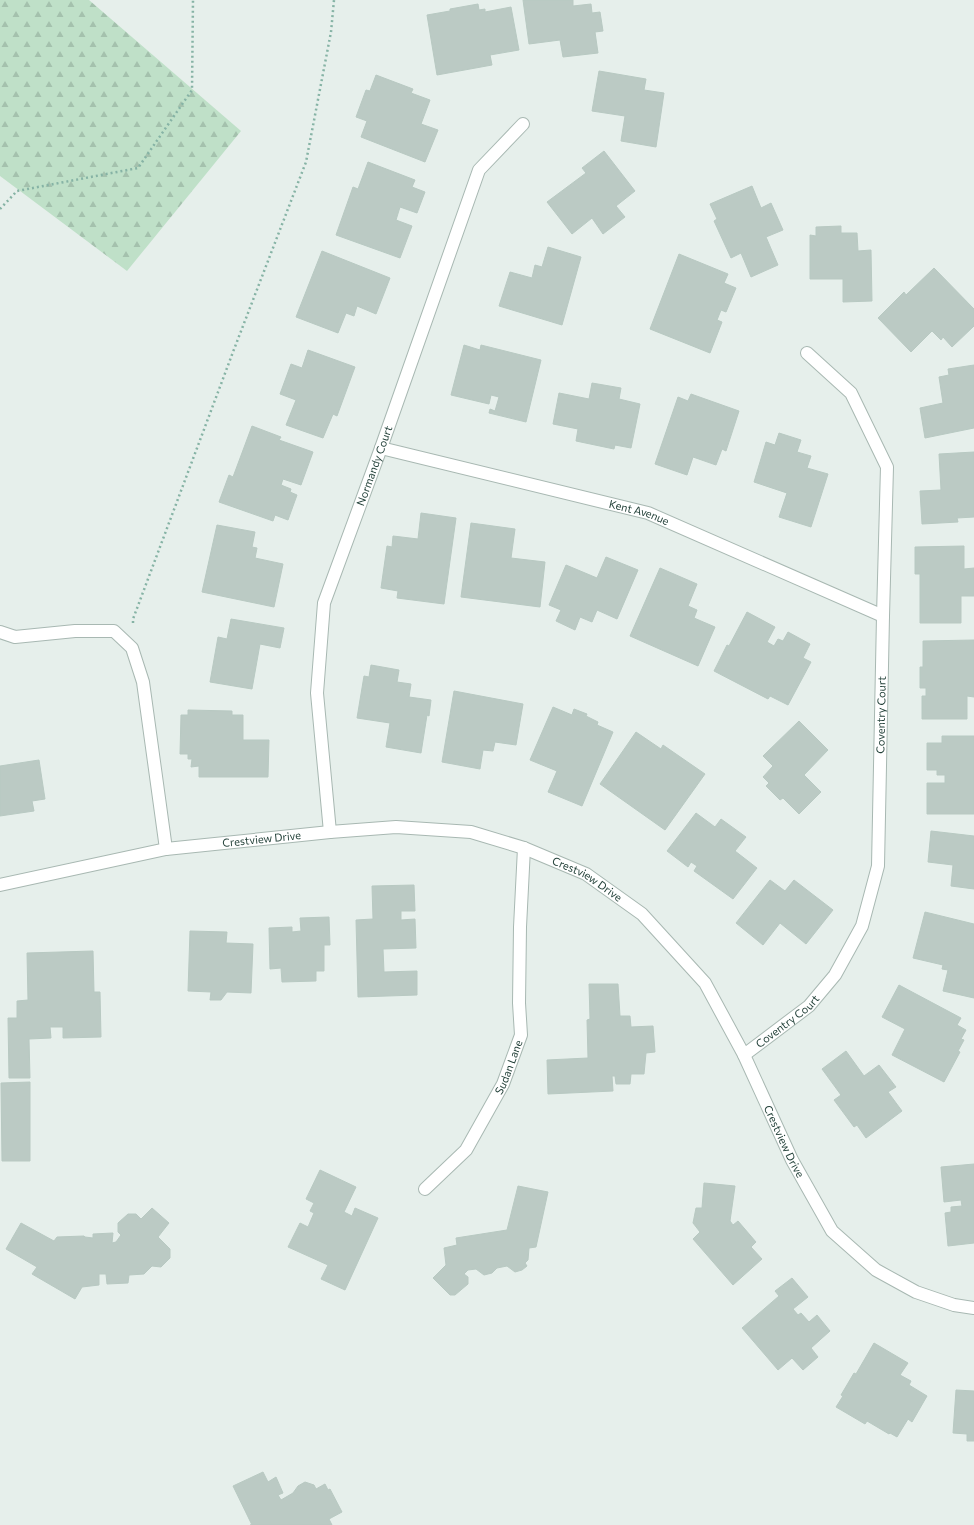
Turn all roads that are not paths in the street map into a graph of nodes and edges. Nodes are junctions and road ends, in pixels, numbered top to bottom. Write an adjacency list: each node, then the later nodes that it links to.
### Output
1 (523, 124): 3 (street, Normandy Court)
2 (807, 353): 4 (street, Coventry Court)
3 (381, 448): 4 (street, Kent Avenue); 6 (street, Normandy Court)
4 (883, 616): 10 (street, Coventry Court)
5 (0, 632): 8 (street)
6 (330, 832): 7 (street, Crestview Drive); 8 (street, Crestview Drive)
7 (524, 848): 10 (street, Crestview Drive); 11 (street, Sudan Lane)
8 (166, 849): 9 (street, Crestview Drive)
9 (0, 885)
10 (744, 1055): 12 (street, Crestview Drive)
11 (425, 1189)
12 (974, 1308)

